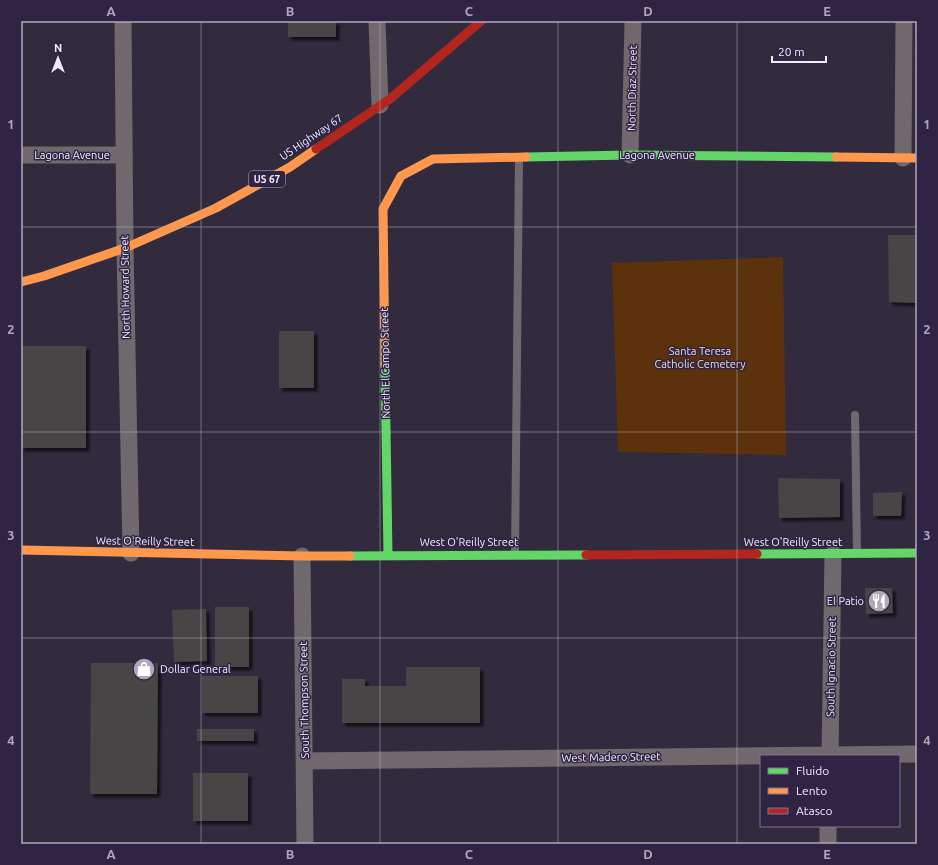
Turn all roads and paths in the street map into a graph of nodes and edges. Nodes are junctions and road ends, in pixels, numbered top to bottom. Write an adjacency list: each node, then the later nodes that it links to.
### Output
1 (122, 21): 8 (street, North Howard Street)
2 (376, 21): 6 (street)
3 (481, 21): 6 (main road, US Highway 67 / US 67)
4 (633, 21): 9 (street, North Diaz Street)
5 (904, 21): 11 (street)
6 (380, 105): 13 (main road, US Highway 67 / US 67)
7 (21, 155): 8 (street, Lagona Avenue)
8 (124, 155): 13 (street, North Howard Street)
9 (630, 155): 10 (main road, Lagona Avenue); 11 (main road, Lagona Avenue)
10 (519, 157): 12 (main road, Lagona Avenue); 19 (lane)
11 (910, 158)
12 (401, 176): 22 (main road, North El Campo Street)
13 (125, 248): 14 (main road, US Highway 67 / US 67); 17 (street, North Howard Street)
14 (21, 282)
15 (855, 415): 21 (lane)
16 (21, 550): 17 (main road, West O'Reilly Street)
17 (131, 553): 23 (main road, West O'Reilly Street)
18 (917, 553): 21 (main road, West O'Reilly Street)
19 (515, 554): 20 (main road, West O'Reilly Street); 22 (main road, West O'Reilly Street)
20 (833, 554): 21 (main road, West O'Reilly Street); 25 (street, South Ignacio Street)
21 (857, 554)
22 (388, 555): 23 (main road, West O'Reilly Street)
23 (302, 556): 27 (street, South Thompson Street)
24 (917, 754): 25 (street, West Madero Street)
25 (830, 755)
26 (760, 756): 27 (street, West Madero Street)
27 (304, 761): 29 (street, South Thompson Street)
28 (828, 827): 30 (street)
29 (305, 844)
30 (828, 844)

